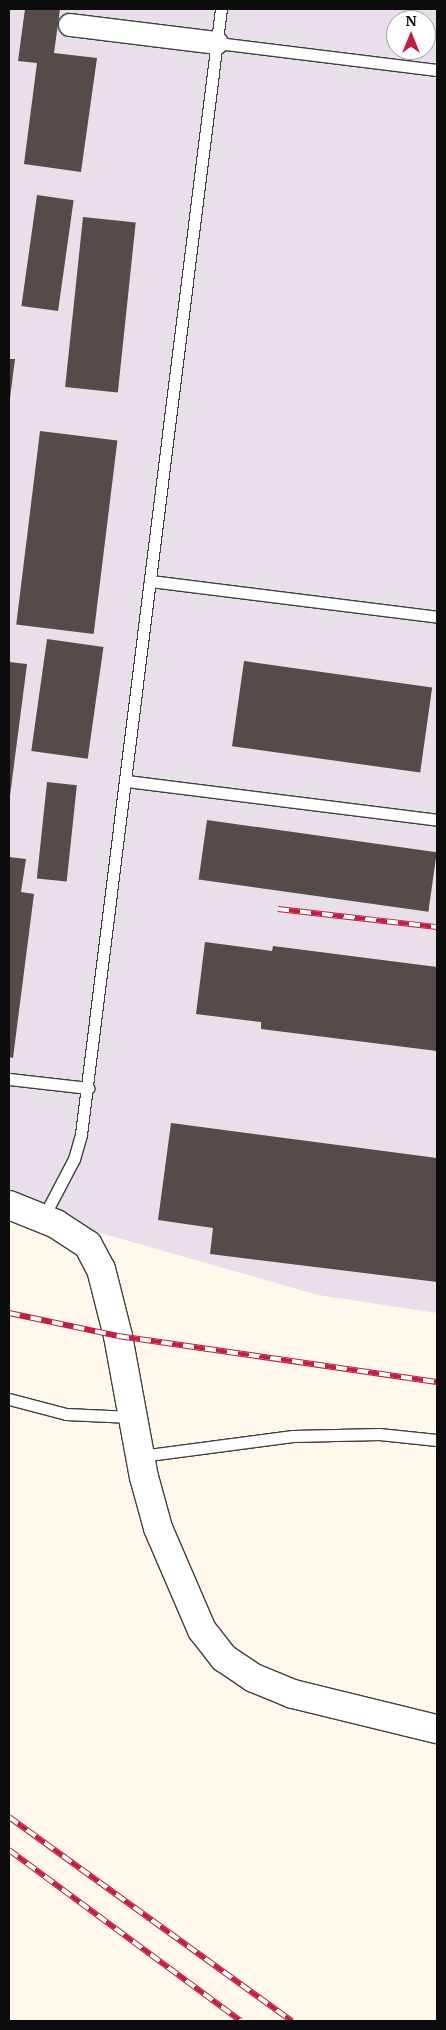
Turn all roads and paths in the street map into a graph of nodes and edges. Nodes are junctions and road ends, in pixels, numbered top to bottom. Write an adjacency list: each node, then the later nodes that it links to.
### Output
1 (221, 9): 3 (lane)
2 (70, 24): 3 (street)
3 (217, 43): 4 (lane); 5 (lane)
4 (437, 70)
5 (150, 581): 6 (lane); 7 (lane)
6 (437, 617)
7 (126, 781): 8 (lane); 10 (lane)
8 (437, 820)
9 (9, 1079): 10 (lane)
10 (88, 1088): 12 (lane)
11 (9, 1205): 12 (street)
12 (43, 1218): 14 (street)
13 (9, 1399): 14 (lane)
14 (131, 1417): 16 (street)
15 (437, 1440): 16 (lane)
16 (139, 1456): 17 (street)
17 (437, 1729)

